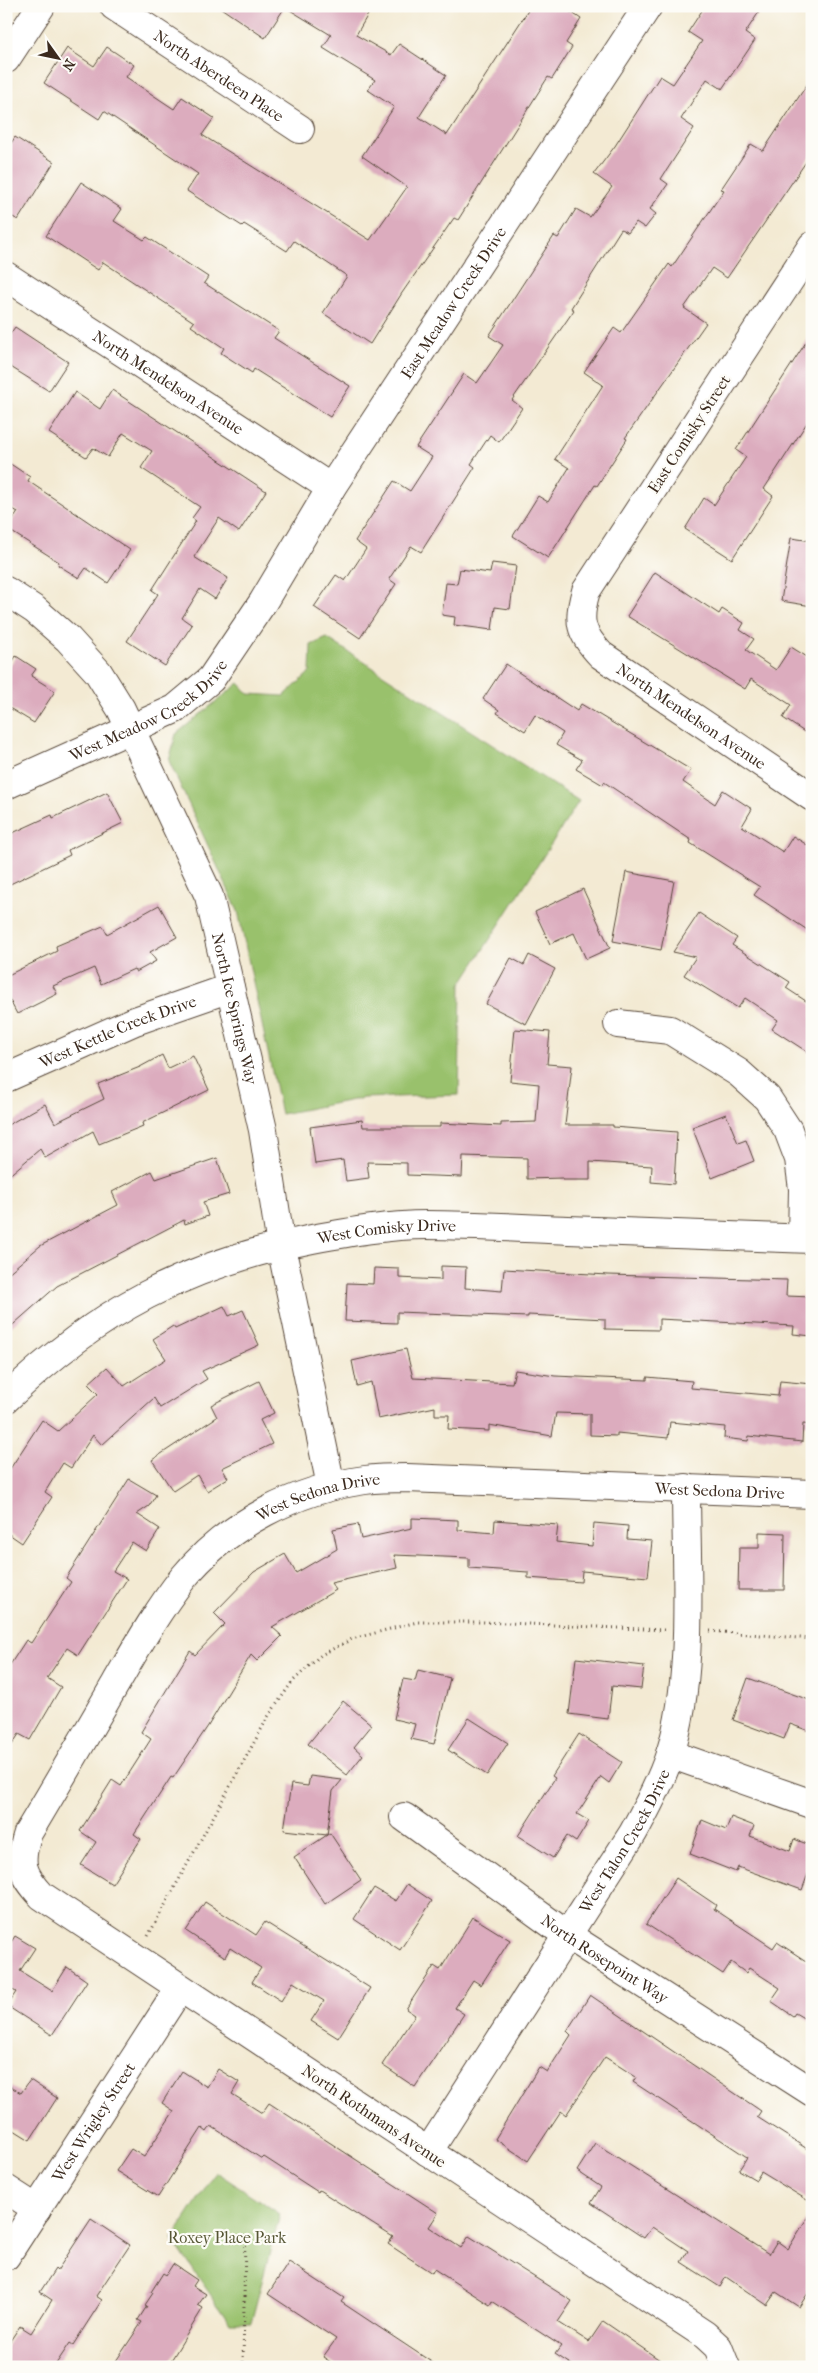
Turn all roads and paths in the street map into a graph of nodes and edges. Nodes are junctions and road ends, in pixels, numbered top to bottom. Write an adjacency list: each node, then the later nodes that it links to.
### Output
1 (41, 6): 4 (street)
2 (114, 6): 5 (street, North Aberdeen Place)
3 (641, 9): 8 (street, East Meadow Creek Drive)
4 (6, 59)
5 (300, 129)
6 (812, 246): 11 (street, East Comisky Street)
7 (6, 276): 8 (street, North Mendelson Avenue)
8 (331, 488): 10 (street, East Meadow Creek Drive)
9 (6, 590): 12 (street, North Ice Springs Way)
10 (263, 602): 12 (street, West Meadow Creek Drive)
11 (581, 627): 14 (street, North Mendelson Avenue)
12 (129, 729): 13 (street, West Meadow Creek Drive); 15 (street, North Ice Springs Way)
13 (6, 785)
14 (812, 796)
15 (230, 988): 17 (street, West Kettle Creek Drive); 19 (street, North Ice Springs Way)
16 (618, 1024): 18 (street)
17 (6, 1078)
18 (807, 1239): 19 (street, West Comisky Drive)
19 (281, 1246): 20 (street, West Comisky Drive); 21 (street, North Ice Springs Way)
20 (6, 1399)
21 (331, 1486): 22 (street, West Sedona Drive); 30 (street, West Sedona Drive)
22 (686, 1488): 23 (street, West Sedona Drive); 27 (street, West Talon Creek Drive)
23 (812, 1494)
24 (673, 1630): 32 (path)
25 (707, 1632): 26 (path)
26 (812, 1639)
27 (670, 1754): 28 (street); 31 (street, West Talon Creek Drive)
28 (812, 1804)
29 (404, 1817): 31 (street, North Rosepoint Way)
30 (22, 1869): 32 (street, North Rothmans Avenue)
31 (567, 1935): 34 (street, North Rosepoint Way); 35 (street, West Talon Creek Drive)
32 (135, 1958): 33 (street, North Rothmans Avenue)
33 (180, 1988): 35 (street, North Rothmans Avenue); 37 (street, West Wrigley Street)
34 (812, 2092)
35 (428, 2152): 40 (street, North Rothmans Avenue)
36 (6, 2189): 37 (street)
37 (37, 2209): 39 (street, West Wrigley Street)
38 (244, 2235): 41 (path)
39 (6, 2256)
40 (726, 2365)
41 (243, 2367)

